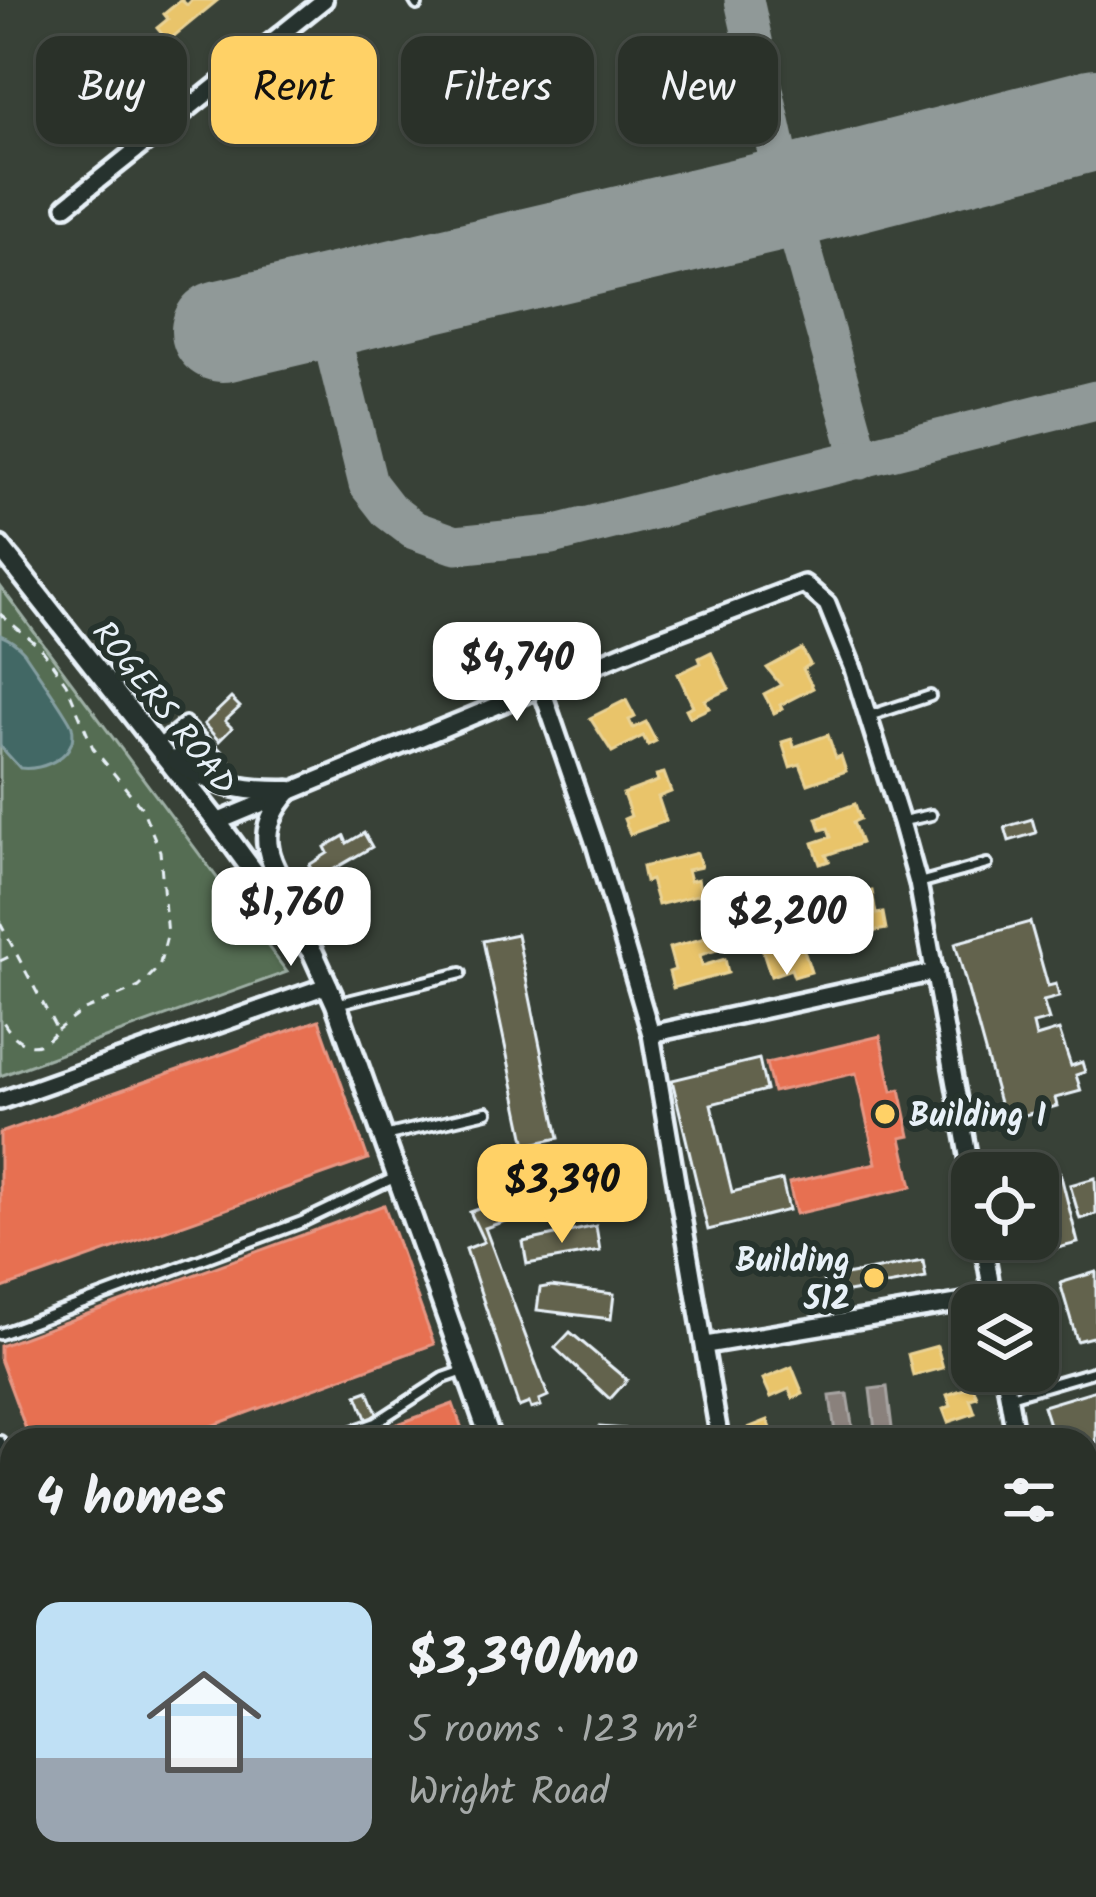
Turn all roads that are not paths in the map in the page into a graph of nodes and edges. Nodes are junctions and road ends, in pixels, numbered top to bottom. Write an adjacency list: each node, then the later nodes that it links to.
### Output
1 (324, 0): 2 (street)
2 (66, 206)
3 (0, 547): 7 (street, ROGERS ROAD)
4 (542, 687): 6 (street); 9 (street); 20 (street)
5 (930, 696): 6 (lane)
6 (867, 716): 12 (street)
7 (157, 745): 8 (lane); 9 (street); 11 (street, ROGERS ROAD)
8 (223, 762)
9 (289, 791): 11 (street); 15 (street)
10 (931, 815): 12 (lane)
11 (217, 822): 15 (street, ROGERS ROAD)
12 (901, 822): 14 (street)
13 (987, 864): 14 (lane)
14 (918, 883): 16 (street)
15 (313, 952): 18 (street, ROGERS ROAD)
16 (935, 972): 20 (street); 24 (street)
17 (460, 973): 19 (lane)
18 (328, 985): 19 (street, ROGERS ROAD); 21 (street)
19 (337, 1004): 23 (street, ROGERS ROAD)
20 (651, 1034): 28 (street)
21 (0, 1100)
22 (487, 1112): 23 (lane)
23 (384, 1136): 25 (street, ROGERS ROAD)
24 (967, 1152)
25 (399, 1176): 27 (lane); 29 (street, ROGERS ROAD)
26 (951, 1308): 28 (street)
27 (0, 1334)
28 (706, 1345): 35 (street)
29 (466, 1370): 33 (lane); 34 (street, ROGERS ROAD)
30 (1096, 1371): 32 (lane)
31 (1007, 1392): 32 (street)
32 (1008, 1396): 36 (street)
33 (361, 1428)
34 (487, 1428)
35 (718, 1428)
36 (1014, 1428)

